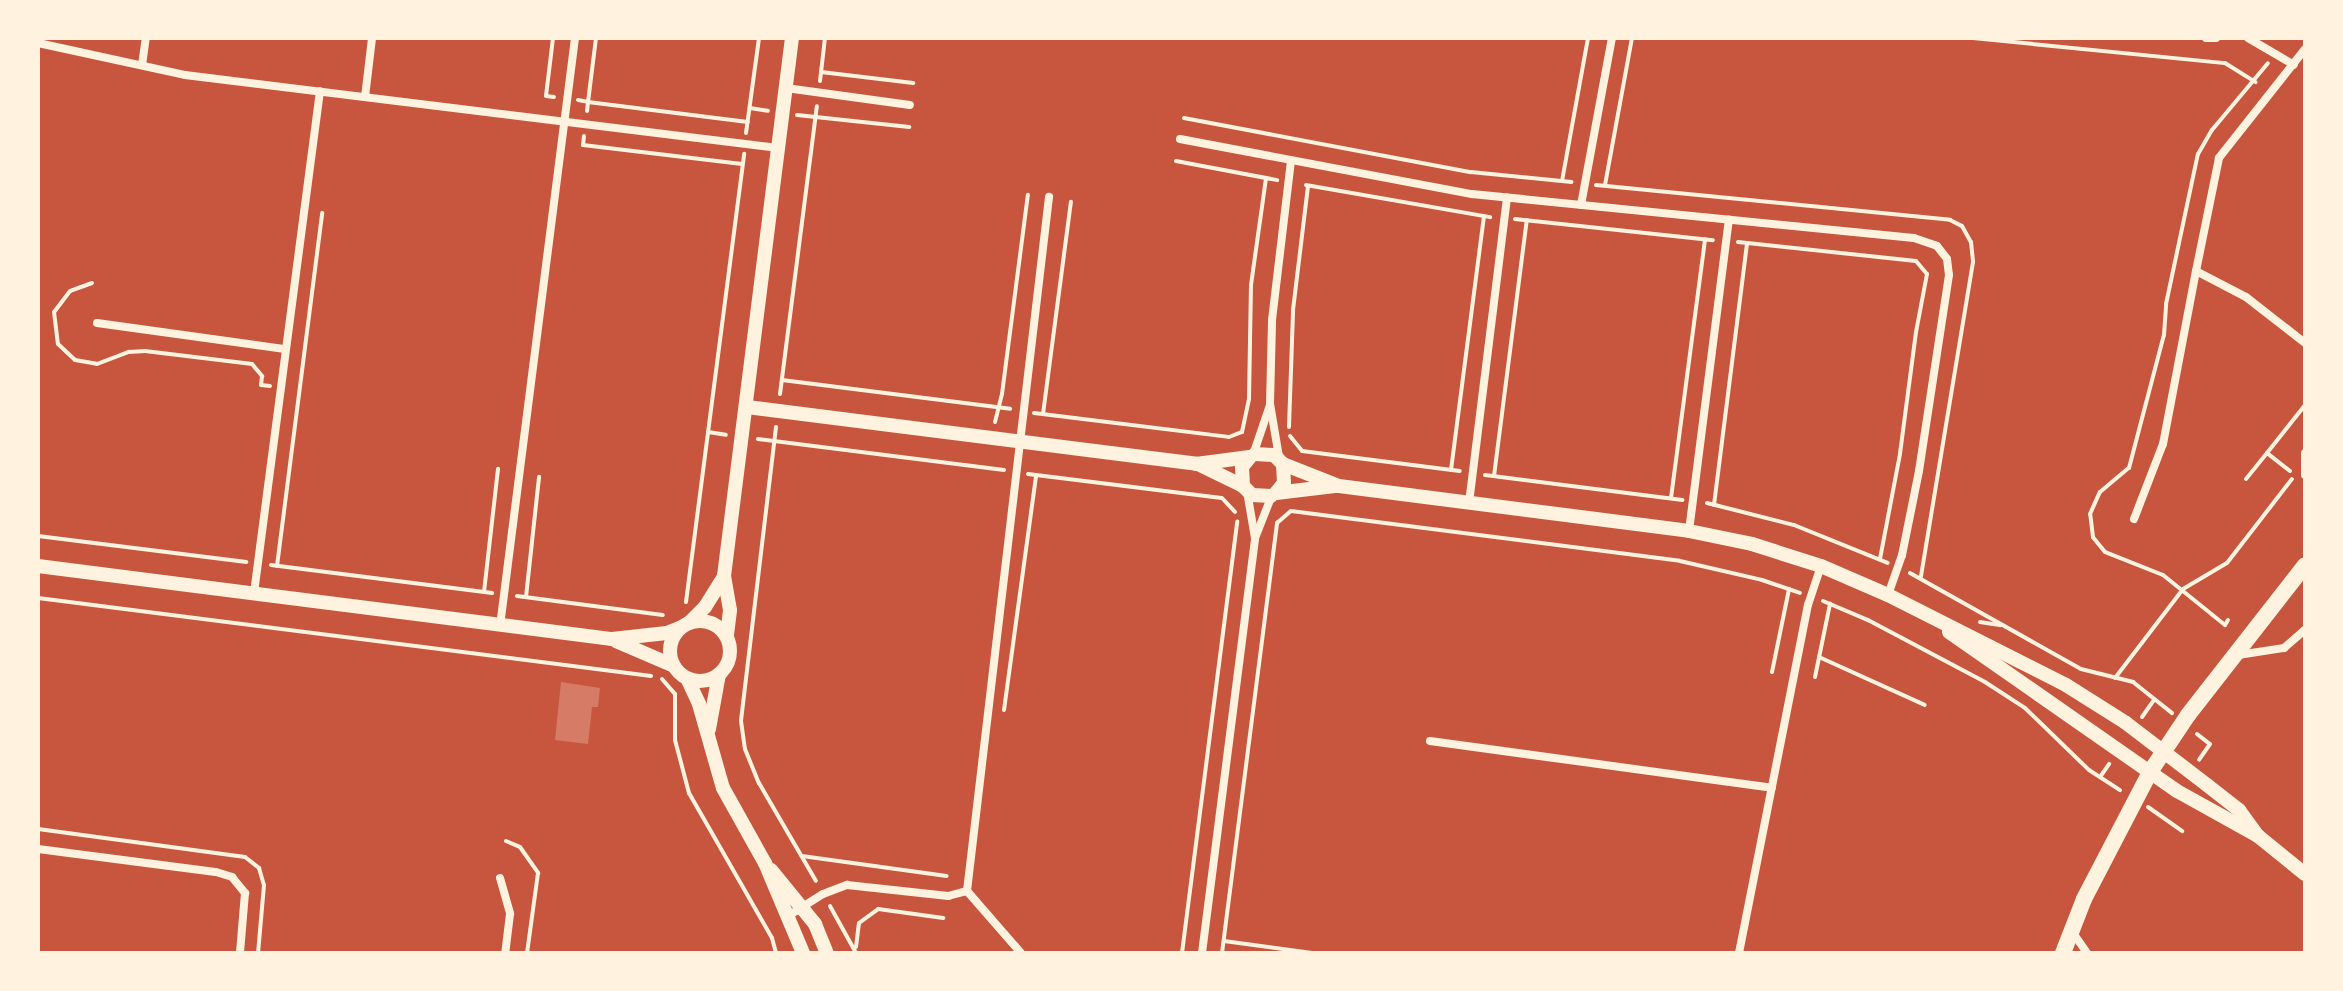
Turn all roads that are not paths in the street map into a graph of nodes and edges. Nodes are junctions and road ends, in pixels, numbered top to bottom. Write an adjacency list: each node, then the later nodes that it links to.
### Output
1 (146, 38): 11 (street)
2 (372, 38): 15 (street)
3 (575, 38): 17 (street)
4 (792, 38): 13 (street)
5 (1612, 38): 23 (street)
6 (2206, 38): 7 (street)
7 (2216, 38)
8 (2248, 38): 12 (street)
9 (38, 43): 11 (street)
10 (2305, 49): 12 (street)
11 (142, 65): 14 (street)
12 (2294, 65): 25 (street)
13 (786, 88): 16 (street); 19 (street)
14 (320, 91): 15 (street); 28 (street)
15 (365, 97): 17 (street)
16 (910, 105)
17 (565, 120): 19 (street); 52 (street)
18 (1180, 139): 20 (street)
19 (779, 148): 30 (street)
20 (1291, 160): 22 (street); 29 (street)
21 (1049, 197): 31 (street)
22 (1507, 197): 23 (street); 40 (street)
23 (1581, 205): 24 (street)
24 (1729, 220): 42 (street); 49 (street)
25 (2196, 271): 27 (street); 41 (street)
26 (97, 323): 28 (street)
27 (2305, 343)
28 (285, 349): 48 (street)
29 (1270, 404): 33 (street); 34 (street)
30 (747, 407): 31 (street); 47 (street)
31 (1020, 441): 35 (street); 70 (street)
32 (2305, 453): 36 (street)
33 (1252, 456): 34 (street); 35 (street); 38 (street)
34 (1281, 462): 37 (street); 39 (street)
35 (1196, 464): 38 (street)
36 (2305, 475)
37 (1339, 486): 39 (street); 40 (street)
38 (1245, 488): 39 (street); 43 (street)
39 (1274, 494): 43 (street)
40 (1469, 503): 42 (street)
41 (2134, 519)
42 (1689, 531): 46 (street)
43 (1255, 538): 79 (street)
44 (2305, 565): 56 (main road)
45 (38, 566): 48 (street)
46 (1821, 566): 49 (street); 64 (street)
47 (724, 576): 51 (street); 54 (street)
48 (254, 593): 52 (street)
49 (1888, 595): 50 (street)
50 (1933, 620): 62 (street); 63 (street)
51 (685, 625): 54 (street); 55 (street); 57 (street)
52 (500, 626): 55 (street)
53 (2305, 630): 56 (street)
54 (727, 635): 58 (street)
55 (612, 639): 57 (street)
56 (2234, 655): 62 (main road)
57 (674, 666): 59 (street)
58 (719, 674): 59 (street); 60 (street)
59 (687, 678): 60 (street)
60 (708, 732): 67 (street)
61 (1430, 741): 64 (street)
62 (2163, 752): 63 (main road); 65 (street)
63 (2150, 772): 65 (street); 73 (main road)
64 (1772, 788): 80 (street)
65 (2258, 836): 68 (street)
66 (38, 849): 74 (street)
67 (765, 863): 71 (street); 72 (street)
68 (2305, 874)
69 (500, 878): 75 (street)
70 (967, 891): 71 (street); 78 (street)
71 (803, 907): 72 (street); 77 (street)
72 (788, 916): 76 (street)
73 (2071, 929): 81 (main road); 82 (street)
74 (240, 953)
75 (505, 953)
76 (803, 953)
77 (827, 953)
78 (1021, 953)
79 (1202, 953)
80 (1739, 953)
81 (2063, 953)
82 (2087, 953)

